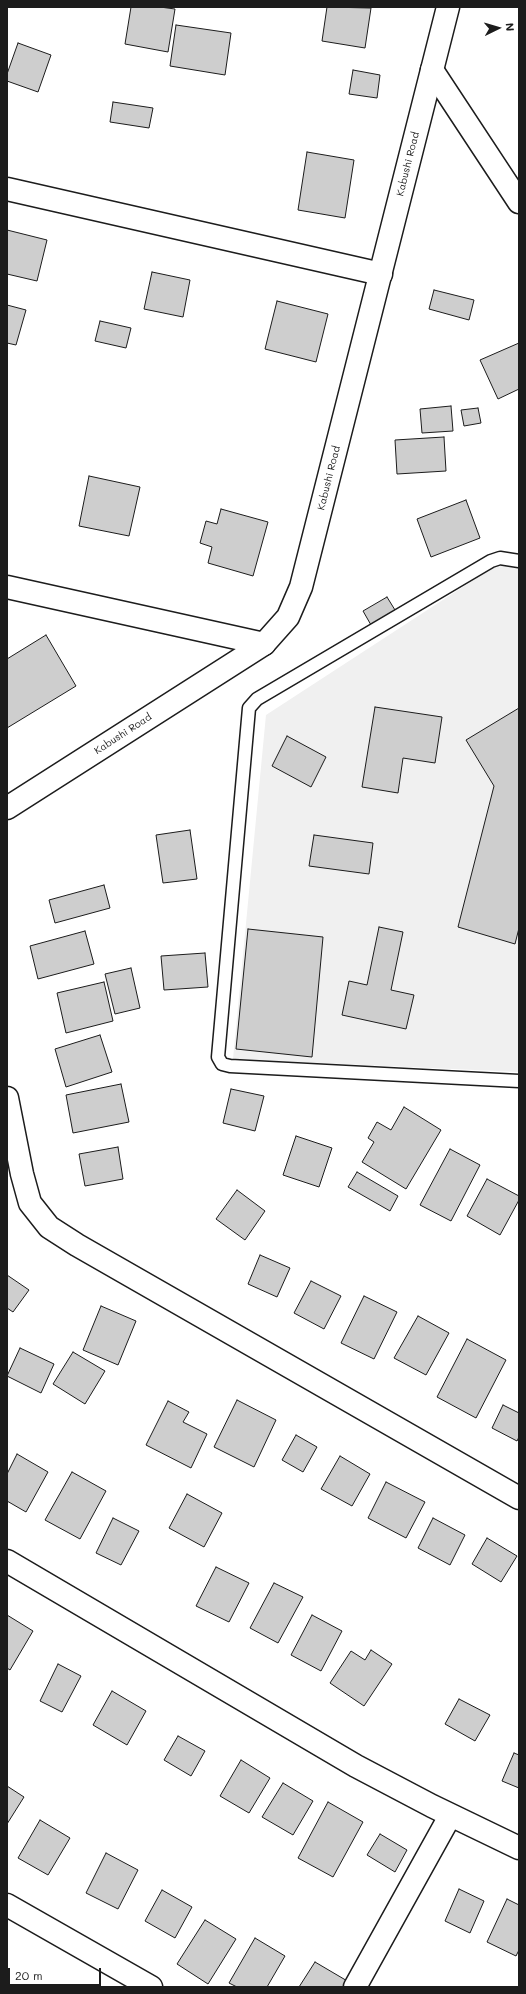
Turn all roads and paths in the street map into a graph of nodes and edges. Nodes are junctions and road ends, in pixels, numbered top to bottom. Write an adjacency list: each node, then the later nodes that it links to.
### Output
1 (448, 7): 2 (street, Kabushi Road)
2 (432, 70): 4 (street); 5 (street, Kabushi Road)
3 (7, 189): 5 (street)
4 (519, 202)
5 (381, 274): 8 (street, Kabushi Road)
6 (519, 561): 10 (lane)
7 (7, 587): 8 (street)
8 (264, 644): 9 (street, Kabushi Road)
9 (7, 808)
10 (519, 1082)
11 (7, 1098): 12 (street)
12 (519, 1498)
13 (7, 1561): 14 (street)
14 (450, 1816): 15 (street); 18 (street)
15 (519, 1848)
16 (7, 1905): 17 (street)
17 (151, 1987)
18 (355, 1987)

